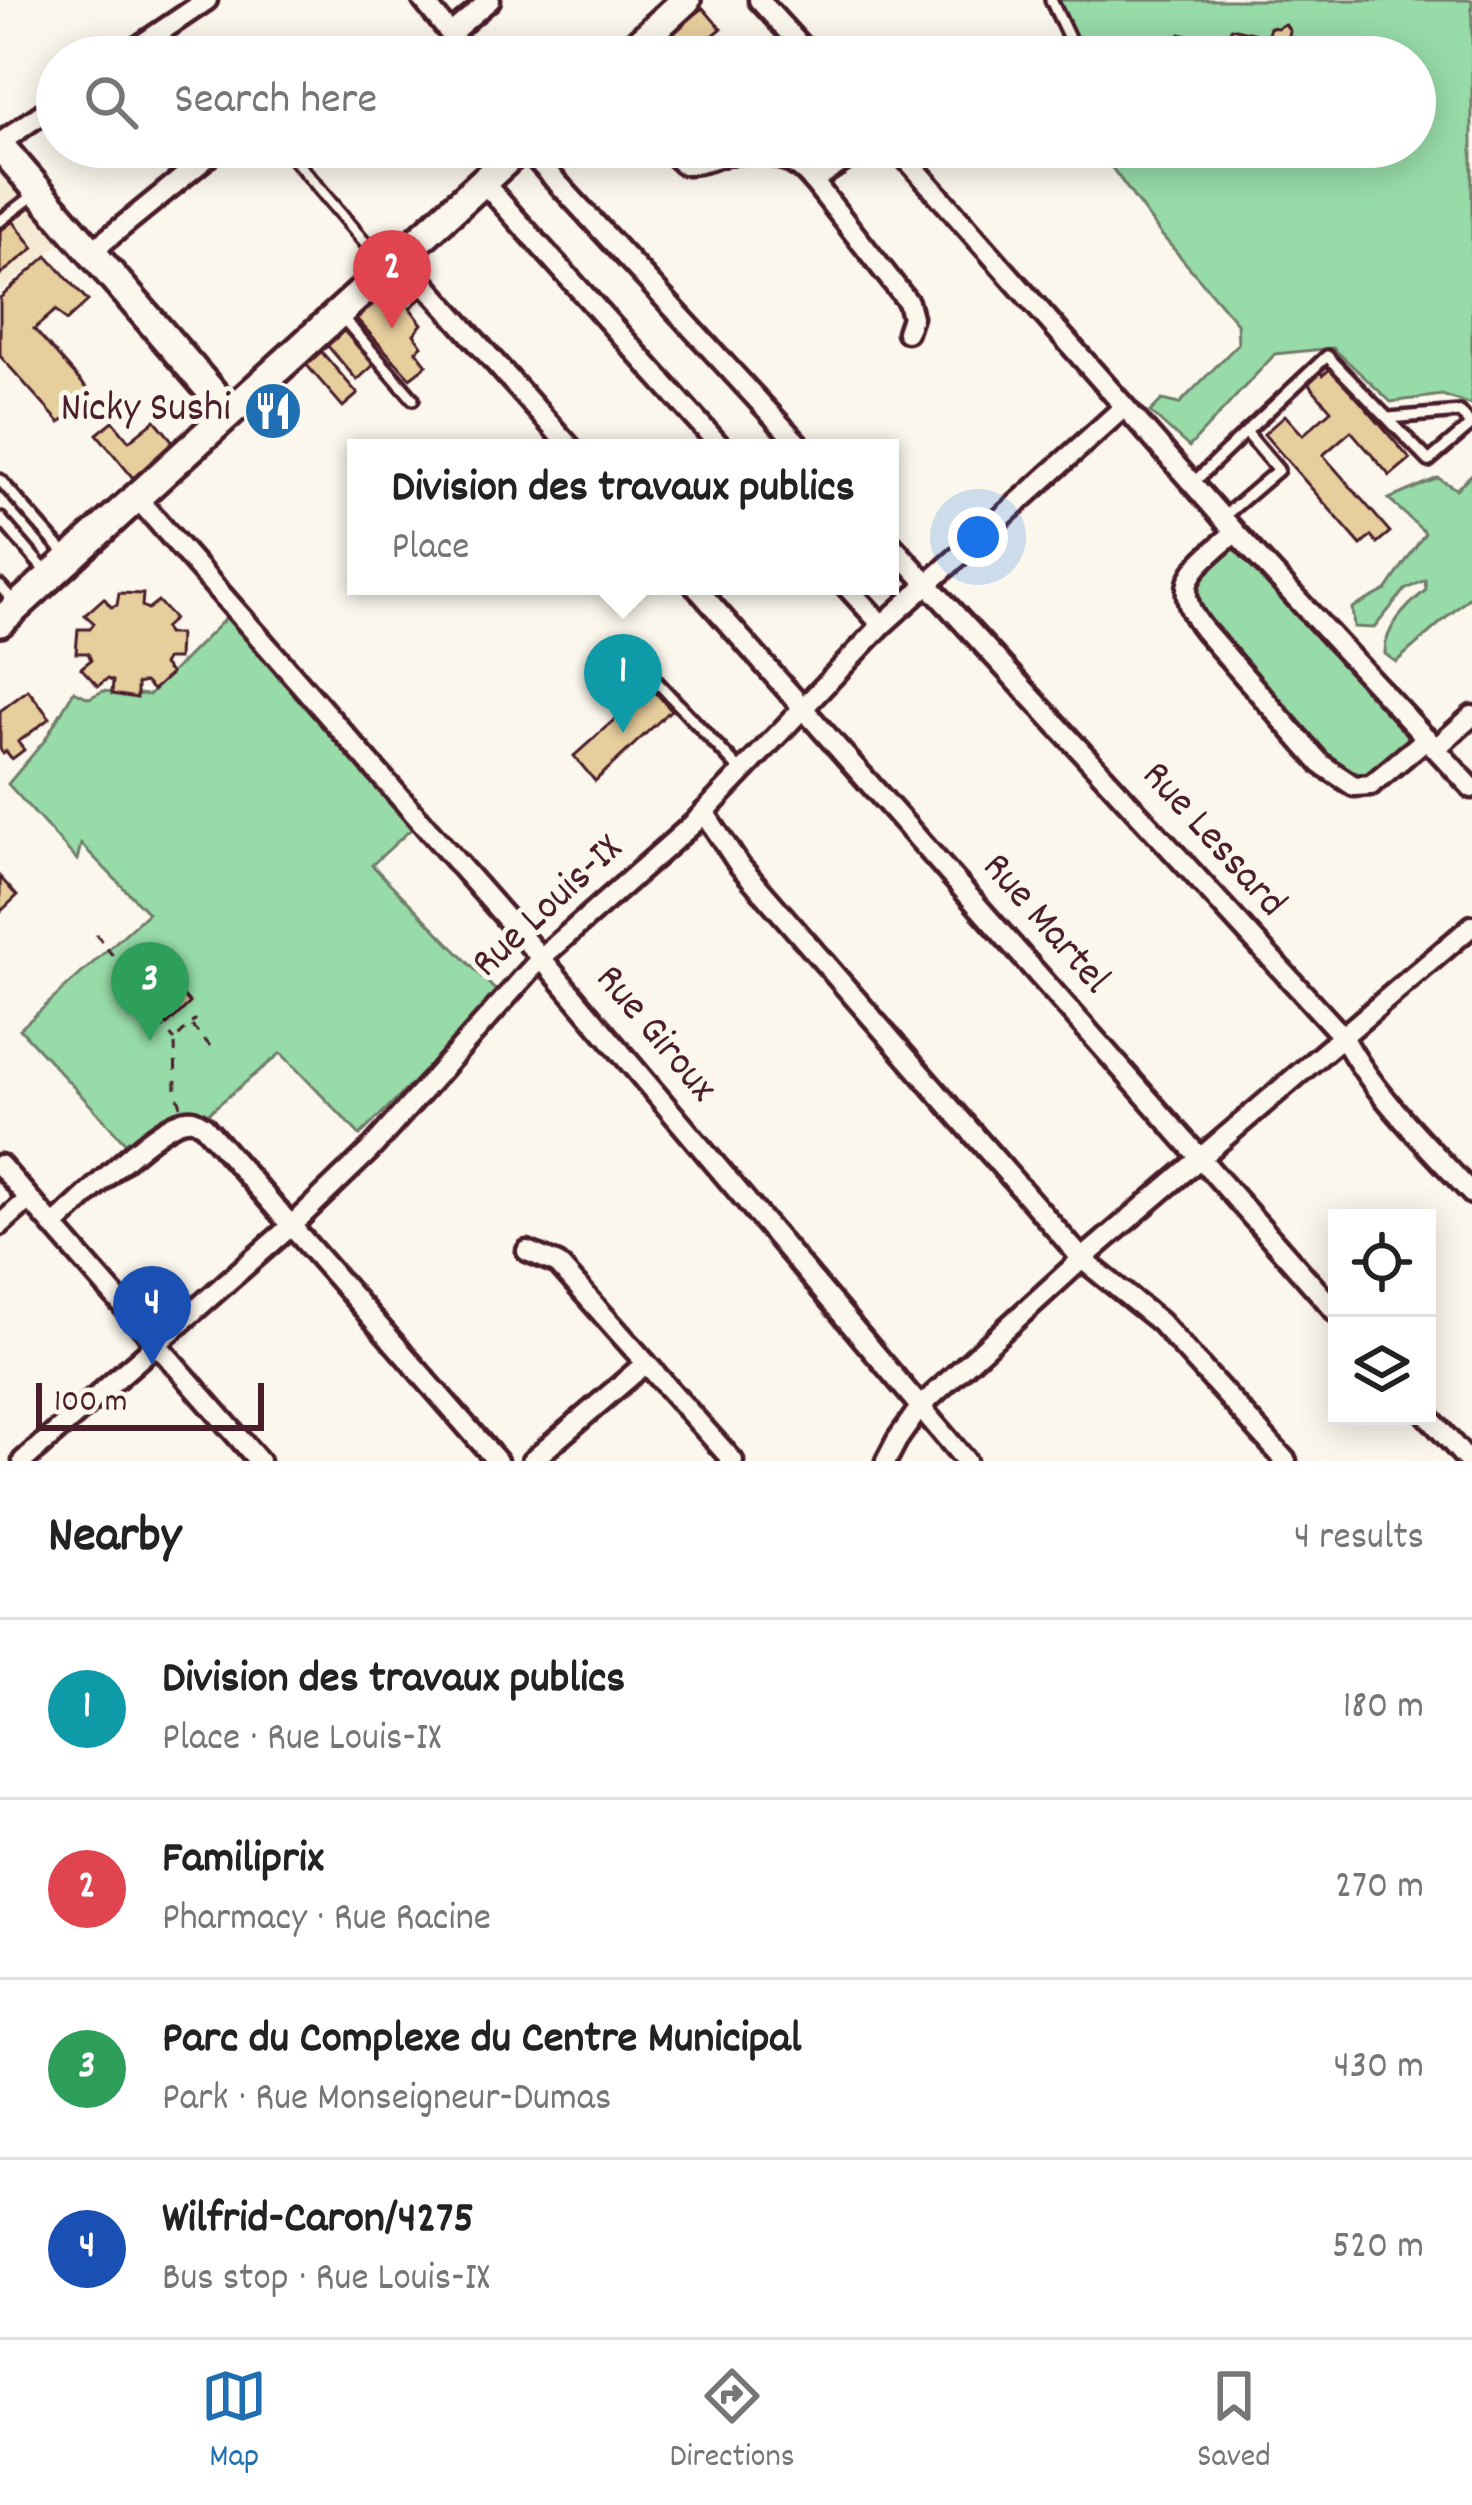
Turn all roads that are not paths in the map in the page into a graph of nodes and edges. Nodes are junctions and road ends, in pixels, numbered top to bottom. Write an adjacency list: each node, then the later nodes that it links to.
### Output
1 (165, 0): 8 (street)
2 (207, 0): 8 (street)
3 (423, 0): 9 (street)
4 (490, 0): 9 (street)
5 (759, 0): 12 (street)
6 (1051, 0): 13 (lane)
7 (681, 2): 11 (main road)
8 (179, 18): 10 (street)
9 (450, 34)
10 (153, 36)
11 (645, 36)
12 (792, 36)
13 (1068, 36)
14 (36, 118): 15 (street)
15 (0, 144): 25 (main road)
16 (194, 168): 27 (street)
17 (304, 168): 28 (lane)
18 (498, 168): 24 (main road)
19 (544, 168): 38 (street)
20 (803, 168): 23 (street)
21 (833, 168): 23 (street)
22 (914, 168): 32 (street)
23 (813, 181): 30 (street)
24 (483, 182): 28 (main road); 37 (street)
25 (39, 191): 26 (lane); 27 (main road)
26 (0, 221)
27 (91, 252): 33 (main road)
28 (394, 263): 29 (main road); 36 (street)
29 (339, 313): 31 (lane); 33 (main road)
30 (907, 332)
31 (413, 399)
32 (1123, 408): 40 (street); 46 (street, Rue Louis-IX)
33 (229, 412): 41 (main road)
34 (1389, 418): 34 (lane); 35 (lane)
35 (1246, 432): 40 (lane); 43 (lane)
36 (562, 439)
37 (714, 439)
38 (794, 439)
39 (0, 480): 45 (lane)
40 (1192, 484): 43 (street)
41 (137, 498): 45 (main road); 59 (street, Rue Giroux)
42 (0, 518): 45 (lane)
43 (1228, 525): 54 (street); 54 (street)
44 (899, 553): 46 (street, Rue Lessard)
45 (60, 568): 49 (main road)
46 (928, 584): 50 (street, Rue Louis-IX); 60 (street, Rue Lessard)
47 (703, 595): 52 (street, Rue Martel)
48 (854, 595): 50 (street)
49 (6, 604)
50 (882, 626): 52 (street, Rue Louis-IX)
51 (641, 665): 55 (lane)
52 (804, 706): 55 (street, Rue Louis-IX); 61 (street, Rue Martel)
53 (1472, 716): 54 (street)
54 (1431, 743): 56 (street)
55 (742, 772): 57 (street, Rue Louis-IX)
56 (1472, 788)
57 (704, 812): 59 (street, Rue Louis-IX); 69 (street)
58 (1472, 926): 60 (street)
59 (541, 958): 67 (street, Rue Louis-IX); 73 (street, Rue Giroux)
60 (1344, 1038): 61 (street); 63 (street, Rue Lessard)
61 (1201, 1160): 69 (street); 70 (street, Rue Martel)
62 (0, 1165): 64 (street)
63 (1472, 1194)
64 (29, 1199): 65 (street); 66 (street)
65 (0, 1225)
66 (54, 1226): 67 (street); 71 (street)
67 (291, 1226): 71 (street, Rue Louis-IX); 77 (street)
68 (527, 1251): 72 (street)
69 (1082, 1259): 73 (street); 82 (street)
70 (1328, 1303)
71 (156, 1342): 75 (street, Rue Louis-IX); 76 (street)
72 (646, 1363): 78 (street); 79 (street)
73 (921, 1406): 80 (street); 81 (street, Rue Giroux)
74 (1436, 1425): 83 (street)
75 (23, 1461)
76 (259, 1461)
77 (497, 1461)
78 (532, 1461)
79 (733, 1461)
80 (886, 1461)
81 (966, 1461)
82 (1286, 1461)
83 (1468, 1461)

